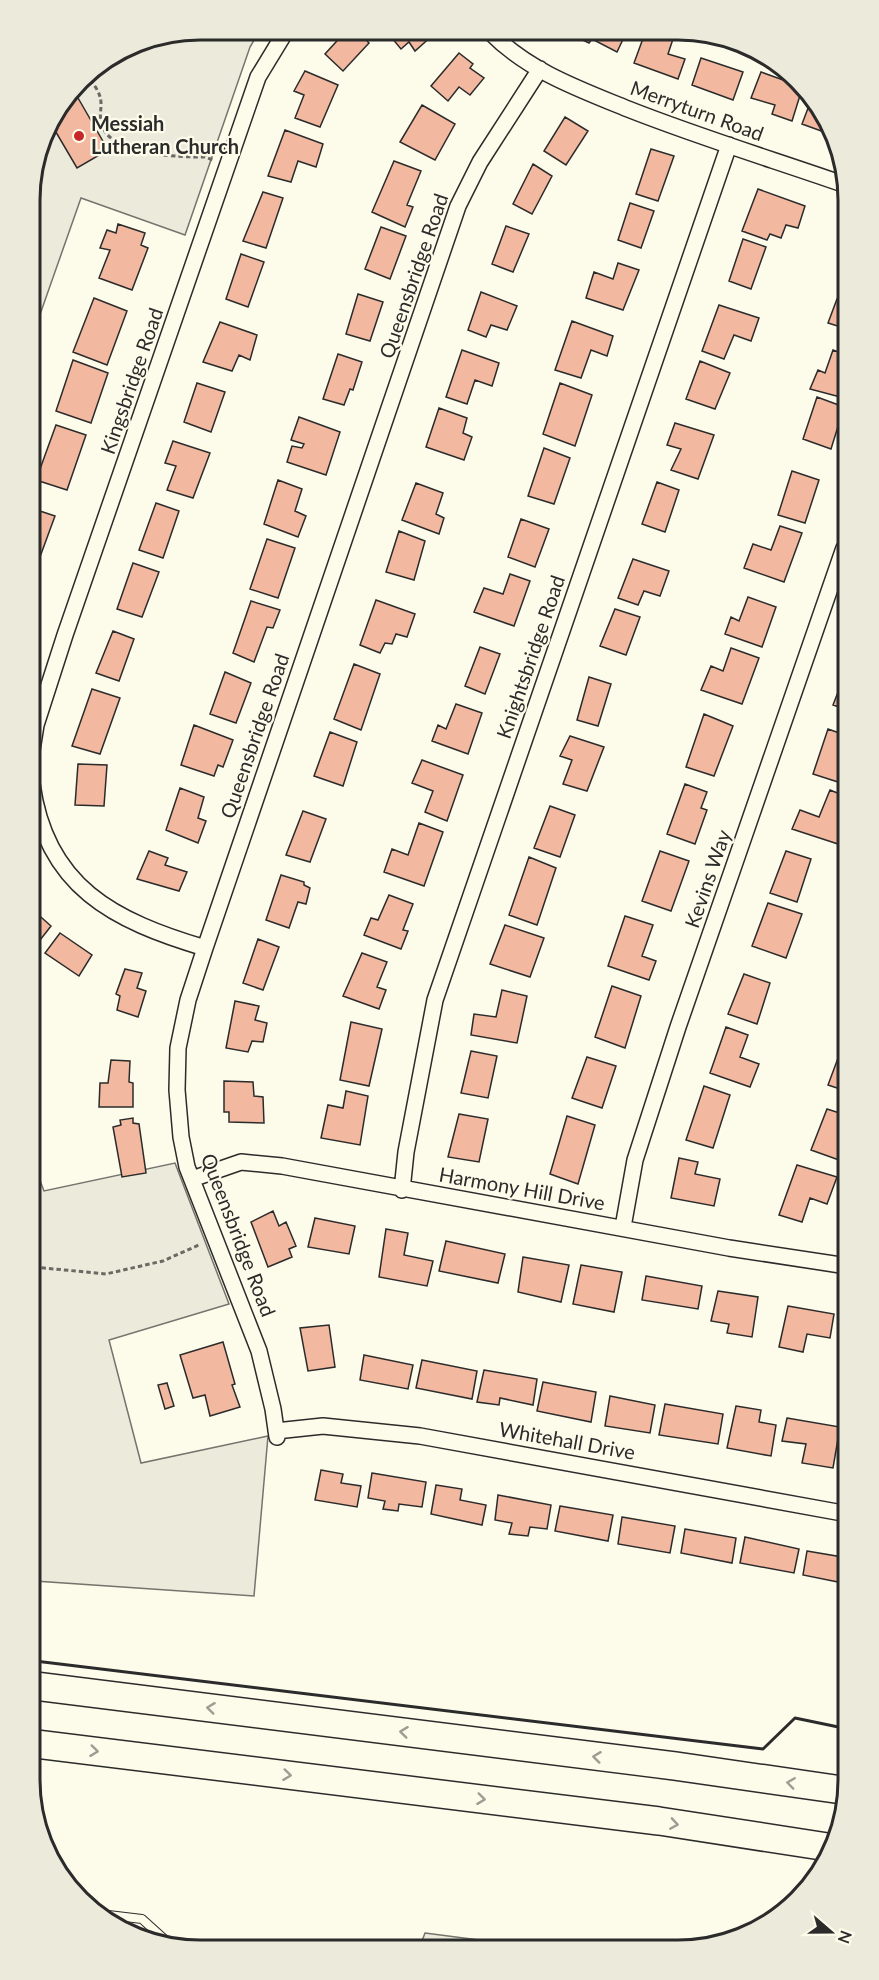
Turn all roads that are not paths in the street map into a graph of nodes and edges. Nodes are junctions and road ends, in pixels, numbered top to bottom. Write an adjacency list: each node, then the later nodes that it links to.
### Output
1 (498, 40): 3 (street, Merryturn Road)
2 (280, 41): 7 (street, Kingsbridge Road)
3 (540, 69): 4 (street, Merryturn Road); 9 (street, Queensbridge Road)
4 (729, 145): 5 (street, Merryturn Road); 11 (street, Knightsbridge Road)
5 (837, 182)
6 (838, 565): 12 (street, Kevins Way)
7 (41, 710)
8 (41, 822): 9 (street)
9 (205, 948): 10 (street, Queensbridge Road)
10 (192, 1179): 11 (street, Harmony Hill Drive); 14 (street, Queensbridge Road)
11 (402, 1190): 12 (street, Harmony Hill Drive)
12 (623, 1227): 13 (street, Harmony Hill Drive)
13 (838, 1265)
14 (277, 1434): 15 (street, Whitehall Drive)
15 (838, 1512)
16 (40, 1687): 18 (highway, one-way to 16)
17 (40, 1744): 19 (highway, one-way to 19)
18 (838, 1789)
19 (823, 1846)
20 (117, 1916): 21 (lane)
21 (158, 1933)

